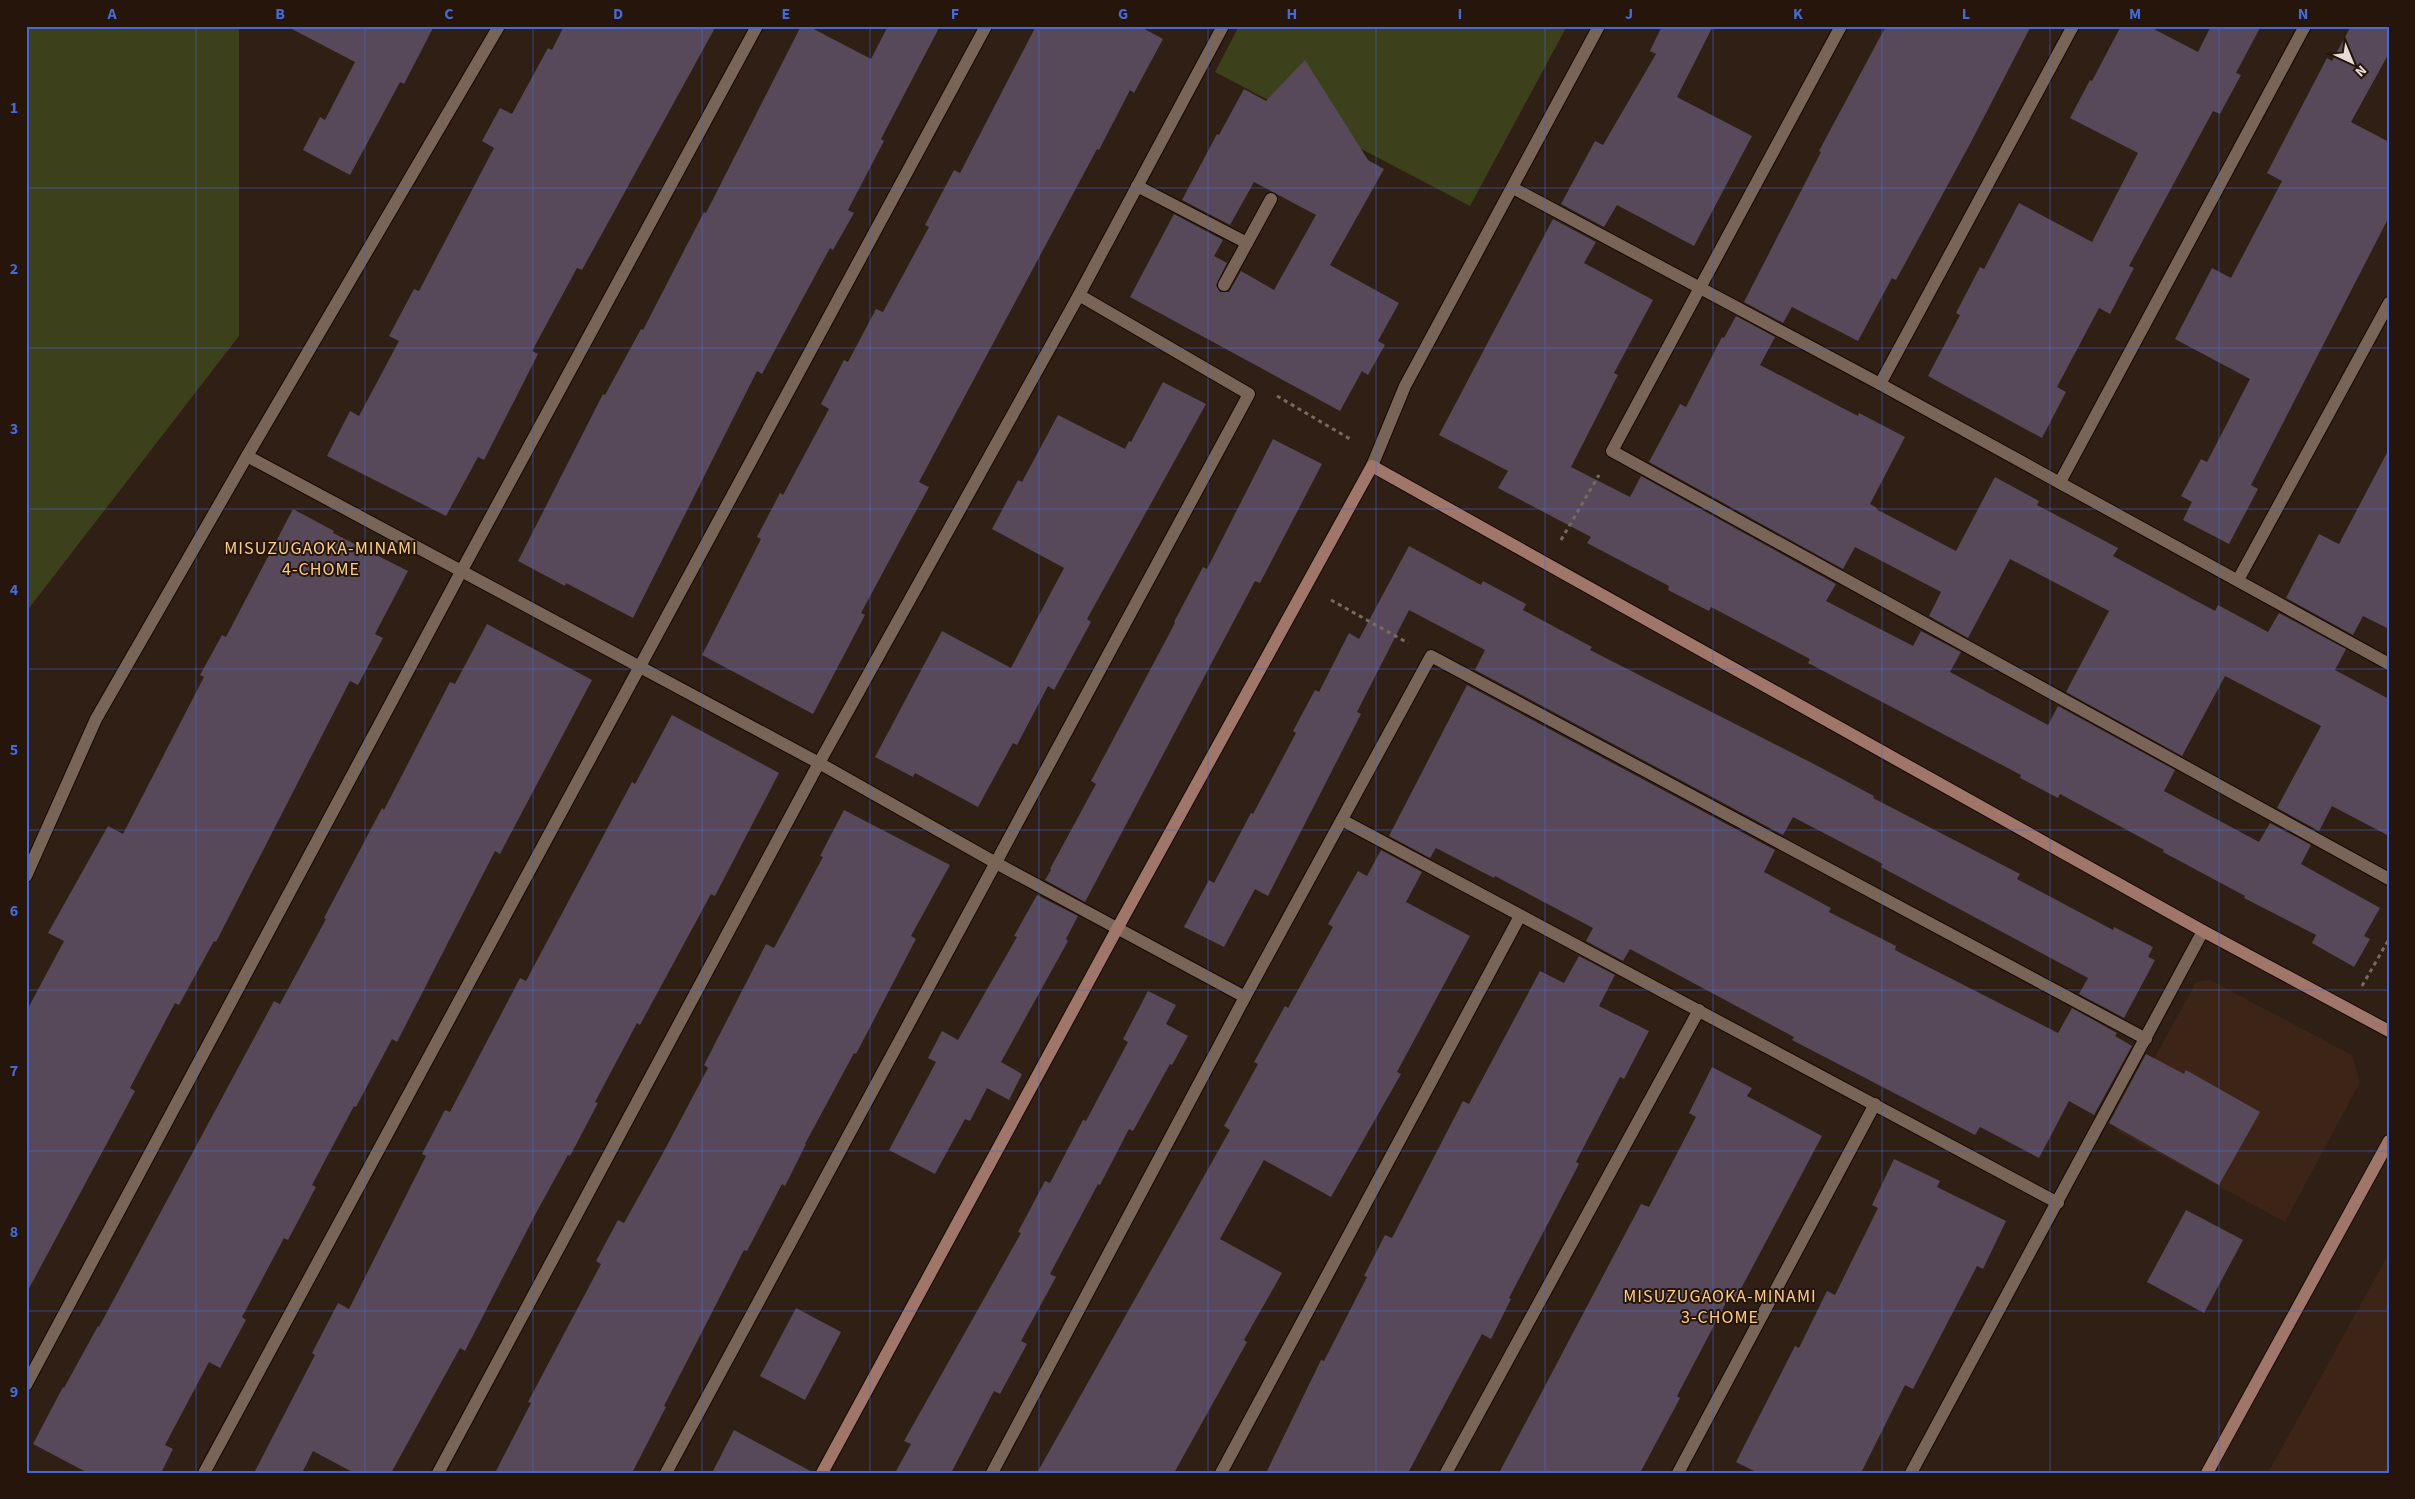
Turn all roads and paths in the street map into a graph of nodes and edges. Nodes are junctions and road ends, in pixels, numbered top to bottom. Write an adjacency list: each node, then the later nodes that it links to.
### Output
1 (499, 26): 21 (street)
2 (757, 26): 25 (street)
3 (986, 26): 30 (street)
4 (1223, 26): 9 (street)
5 (1599, 26): 10 (street)
6 (1842, 26): 14 (street)
7 (2073, 26): 17 (street)
8 (2305, 26): 23 (street)
9 (1137, 186): 12 (street); 15 (street)
10 (1513, 188): 14 (street); 22 (street)
11 (1271, 199): 12 (street)
12 (1247, 242): 13 (street)
13 (1224, 284)
14 (1700, 288): 17 (street); 20 (street)
15 (1079, 295): 18 (street); 31 (street)
16 (2389, 303): 26 (street)
17 (1880, 384): 23 (street)
18 (1249, 394): 19 (path); 33 (street)
19 (1350, 439)
20 (1612, 451): 24 (path); 35 (street)
21 (247, 456): 25 (street); 34 (street)
22 (1372, 466): 37 (street); 38 (street)
23 (2060, 482): 26 (street)
24 (1562, 540)
25 (462, 570): 30 (street); 48 (street)
26 (2238, 580): 29 (street)
27 (1330, 600): 28 (path)
28 (1431, 656): 32 (street); 44 (street)
29 (2389, 664)
30 (641, 668): 31 (street); 49 (street)
31 (819, 763): 33 (street); 50 (street)
32 (1342, 820): 36 (street); 41 (street)
33 (996, 862): 37 (street); 51 (street)
34 (26, 876)
35 (2389, 879)
36 (1520, 916): 42 (street); 54 (street)
37 (1117, 929): 41 (street); 52 (street)
38 (2203, 931): 43 (street); 44 (street)
39 (2389, 939): 40 (path)
40 (2362, 986)
41 (1245, 996): 53 (street)
42 (1699, 1010): 45 (street); 55 (street)
43 (2389, 1031)
44 (2146, 1039): 47 (street)
45 (1875, 1104): 47 (street); 56 (street)
46 (2389, 1141): 58 (street)
47 (2058, 1203): 57 (street)
48 (26, 1384)
49 (204, 1473)
50 (438, 1473)
51 (666, 1473)
52 (822, 1473)
53 (992, 1473)
54 (1221, 1473)
55 (1446, 1473)
56 (1678, 1473)
57 (1911, 1473)
58 (2207, 1473)

